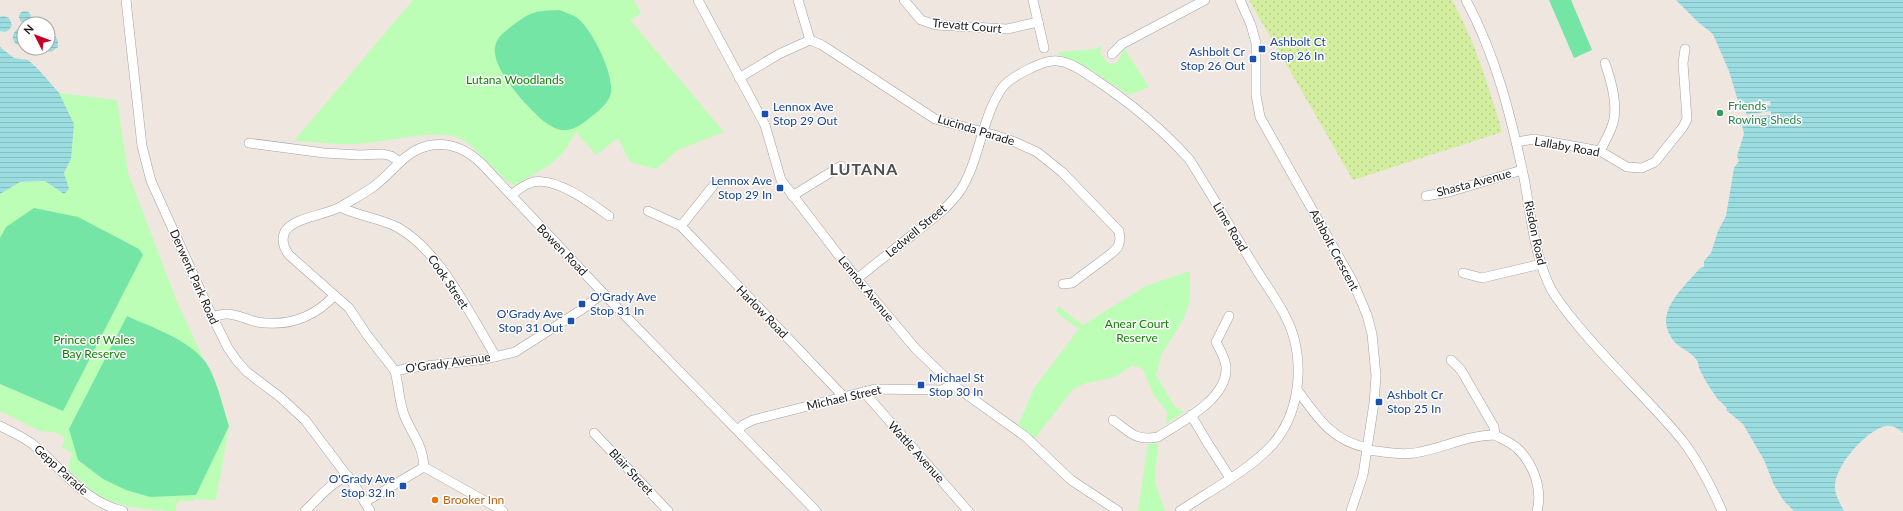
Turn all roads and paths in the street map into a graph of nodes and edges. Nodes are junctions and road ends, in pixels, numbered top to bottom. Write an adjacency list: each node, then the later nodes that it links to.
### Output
1 (126, 0): 37 (street, Derwent Park Road)
2 (698, 0): 15 (street, Lennox Avenue)
3 (798, 0): 10 (street)
4 (904, 0): 9 (street, Trevatt Court)
5 (1033, 0): 9 (street)
6 (1205, 0): 13 (street)
7 (1240, 0): 52 (street, Ashbolt Crescent)
8 (1466, 0): 17 (street, Risdon Road)
9 (1038, 22): 11 (street)
10 (810, 40): 15 (street); 16 (street, Lucinda Parade)
11 (1044, 48)
12 (1685, 49): 19 (street, Lallaby Road)
13 (1112, 54)
14 (1604, 63): 19 (street)
15 (739, 78): 25 (street, Lennox Avenue)
16 (984, 132): 33 (street, Ledwell Street); 34 (street, Lucinda Parade); 43 (street, Lime Road)
17 (1517, 142): 19 (street, Lallaby Road); 22 (street, Risdon Road)
18 (249, 143): 20 (street)
19 (1600, 151)
20 (400, 162): 24 (street, Bowen Road); 27 (street, Bowen Road)
21 (841, 166): 25 (street)
22 (1522, 170): 26 (street, Shasta Avenue); 31 (street, Risdon Road)
23 (713, 186): 30 (street)
24 (511, 195): 29 (street); 35 (street, Bowen Road)
25 (792, 196): 33 (street, Lennox Avenue)
26 (1426, 196)
27 (340, 207): 36 (street, Bowen Road); 39 (street, Cook Street)
28 (648, 211): 30 (street, Harlow Road)
29 (609, 216)
30 (681, 226): 45 (street, Harlow Road)
31 (1541, 264): 32 (street); 67 (street, Risdon Road)
32 (1463, 273)
33 (857, 279): 42 (street, Lennox Avenue)
34 (1063, 284)
35 (603, 293): 39 (street, O'Grady Avenue); 49 (street, Bowen Road)
36 (334, 296): 37 (street); 41 (street)
37 (212, 316): 54 (street, Derwent Park Road)
38 (1229, 316): 46 (street)
39 (496, 357): 41 (street, O'Grady Avenue)
40 (1451, 360): 51 (street)
41 (395, 371): 53 (street, O'Grady Avenue)
42 (952, 384): 44 (street, Michael Street); 63 (street, Lennox Avenue)
43 (1298, 391): 52 (street); 55 (street, Lime Road)
44 (864, 392): 45 (street, Michael Street); 62 (street, Wattle Avenue)
45 (844, 397): 49 (street, Michael Street)
46 (1191, 415): 47 (street); 55 (street)
47 (1113, 420)
48 (0, 426): 57 (street, Gepp Parade)
49 (738, 430): 61 (street, Bowen Road)
50 (594, 433): 60 (street, Blair Street)
51 (1495, 435): 52 (street); 66 (street)
52 (1368, 449): 65 (street, Ashbolt Crescent)
53 (424, 467): 56 (street); 59 (street)
54 (348, 476): 56 (street, Derwent Park Road); 58 (street)
55 (1230, 478): 64 (street, Lime Road)
56 (368, 508)
57 (123, 511)
58 (305, 511)
59 (503, 511)
60 (668, 511)
61 (816, 511)
62 (968, 511)
63 (1118, 511)
64 (1180, 511)
65 (1350, 511)
66 (1537, 511)
67 (1722, 511)

